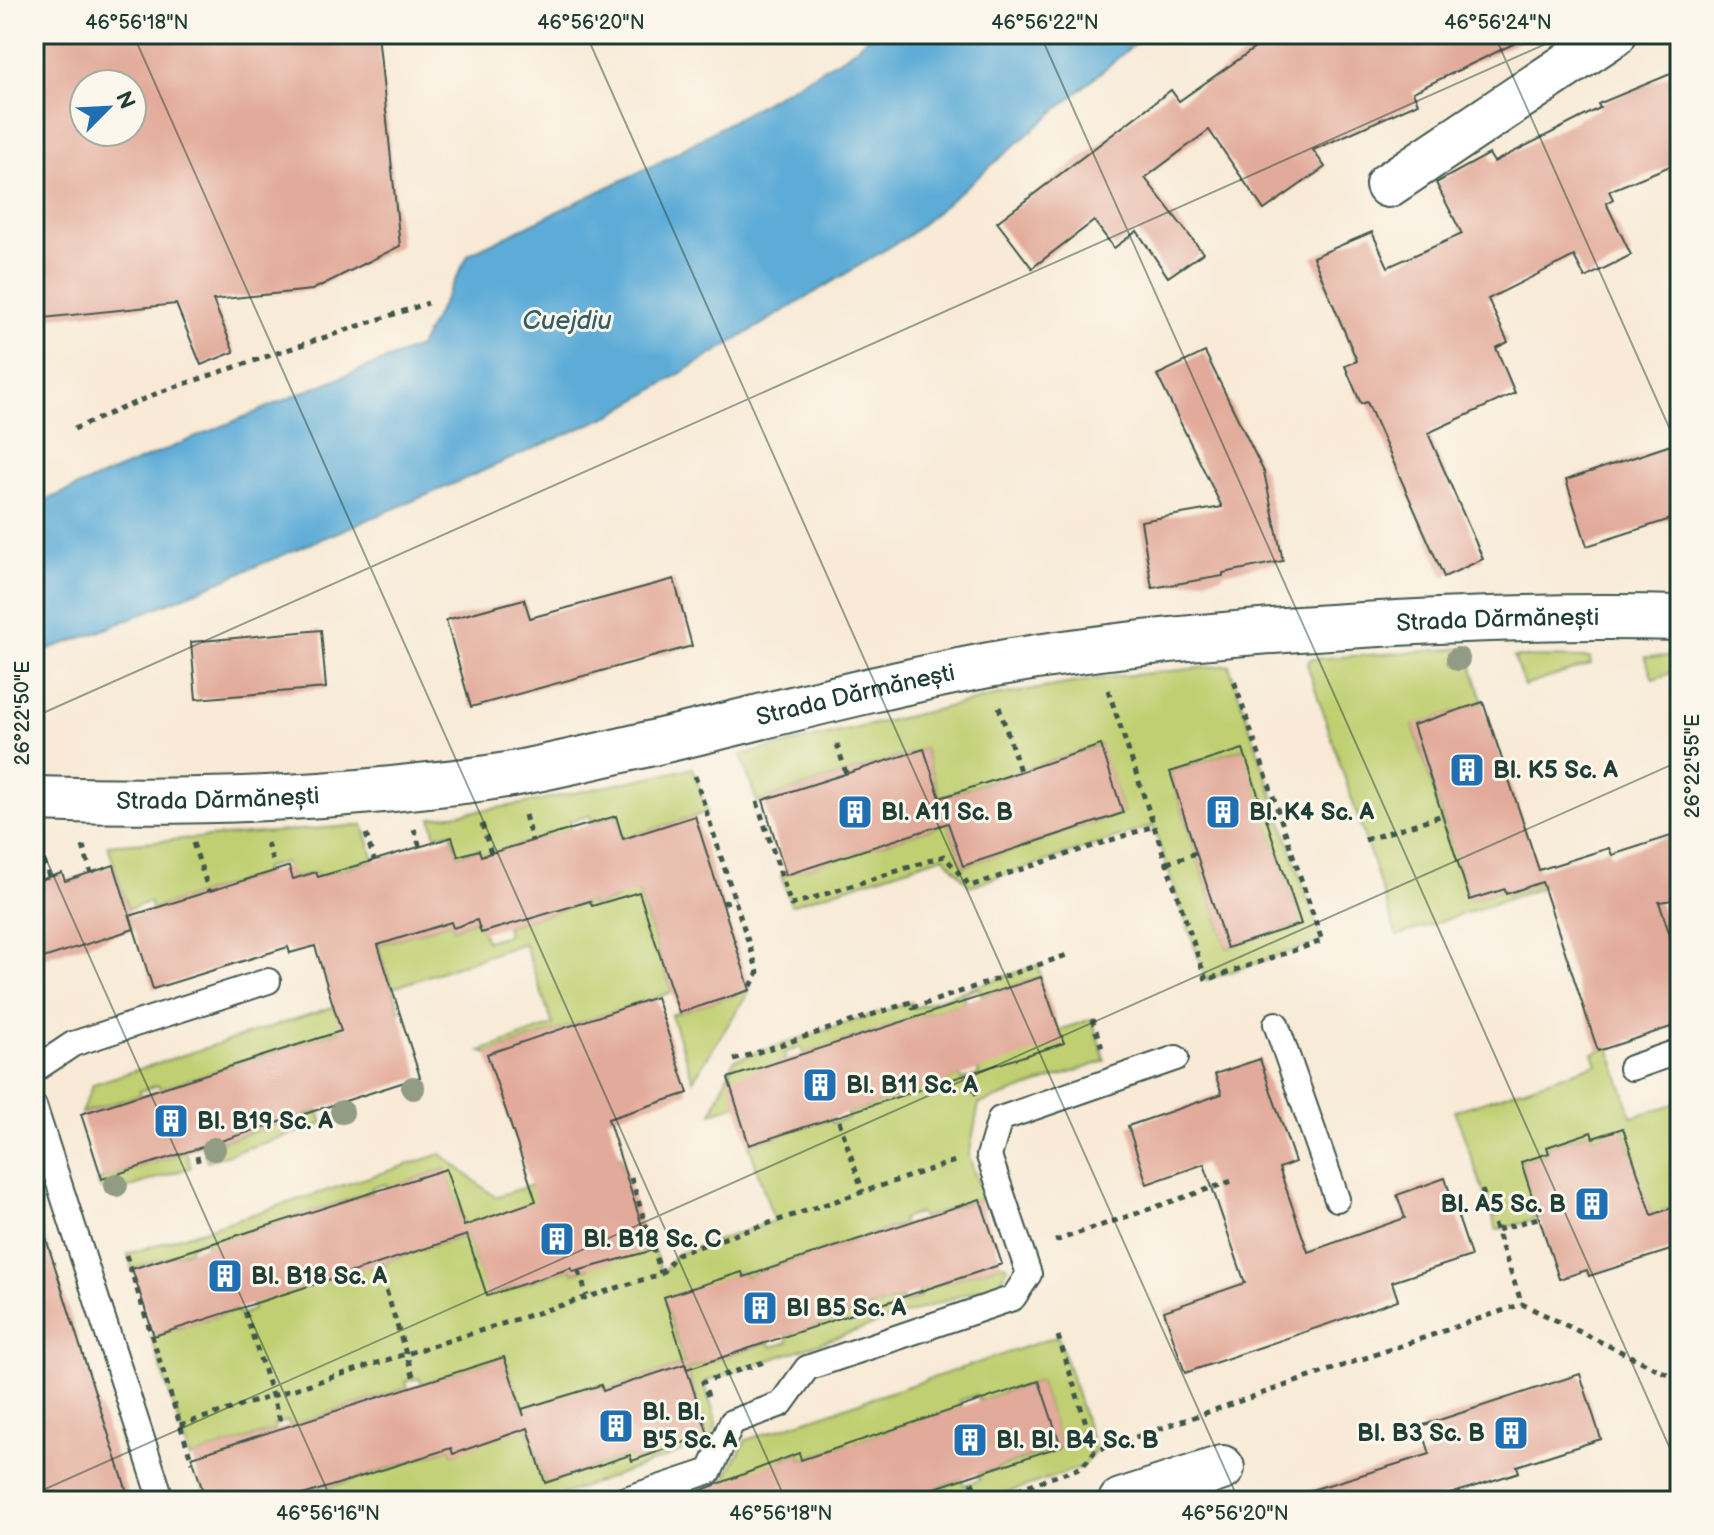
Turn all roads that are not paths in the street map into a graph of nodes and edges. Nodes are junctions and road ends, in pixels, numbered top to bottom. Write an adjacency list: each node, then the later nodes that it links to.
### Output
1 (1614, 34): 2 (street)
2 (1388, 185)
3 (1680, 618): 4 (street, Strada Dărmănești)
4 (34, 799)
5 (268, 981): 10 (lane)
6 (1276, 1024): 12 (lane)
7 (1680, 1051): 9 (lane)
8 (1176, 1058): 15 (lane)
9 (1631, 1068)
10 (34, 1070)
11 (34, 1106): 14 (lane)
12 (1337, 1199)
13 (1222, 1468): 16 (street)
14 (162, 1501)
15 (620, 1501)
16 (1121, 1501)

